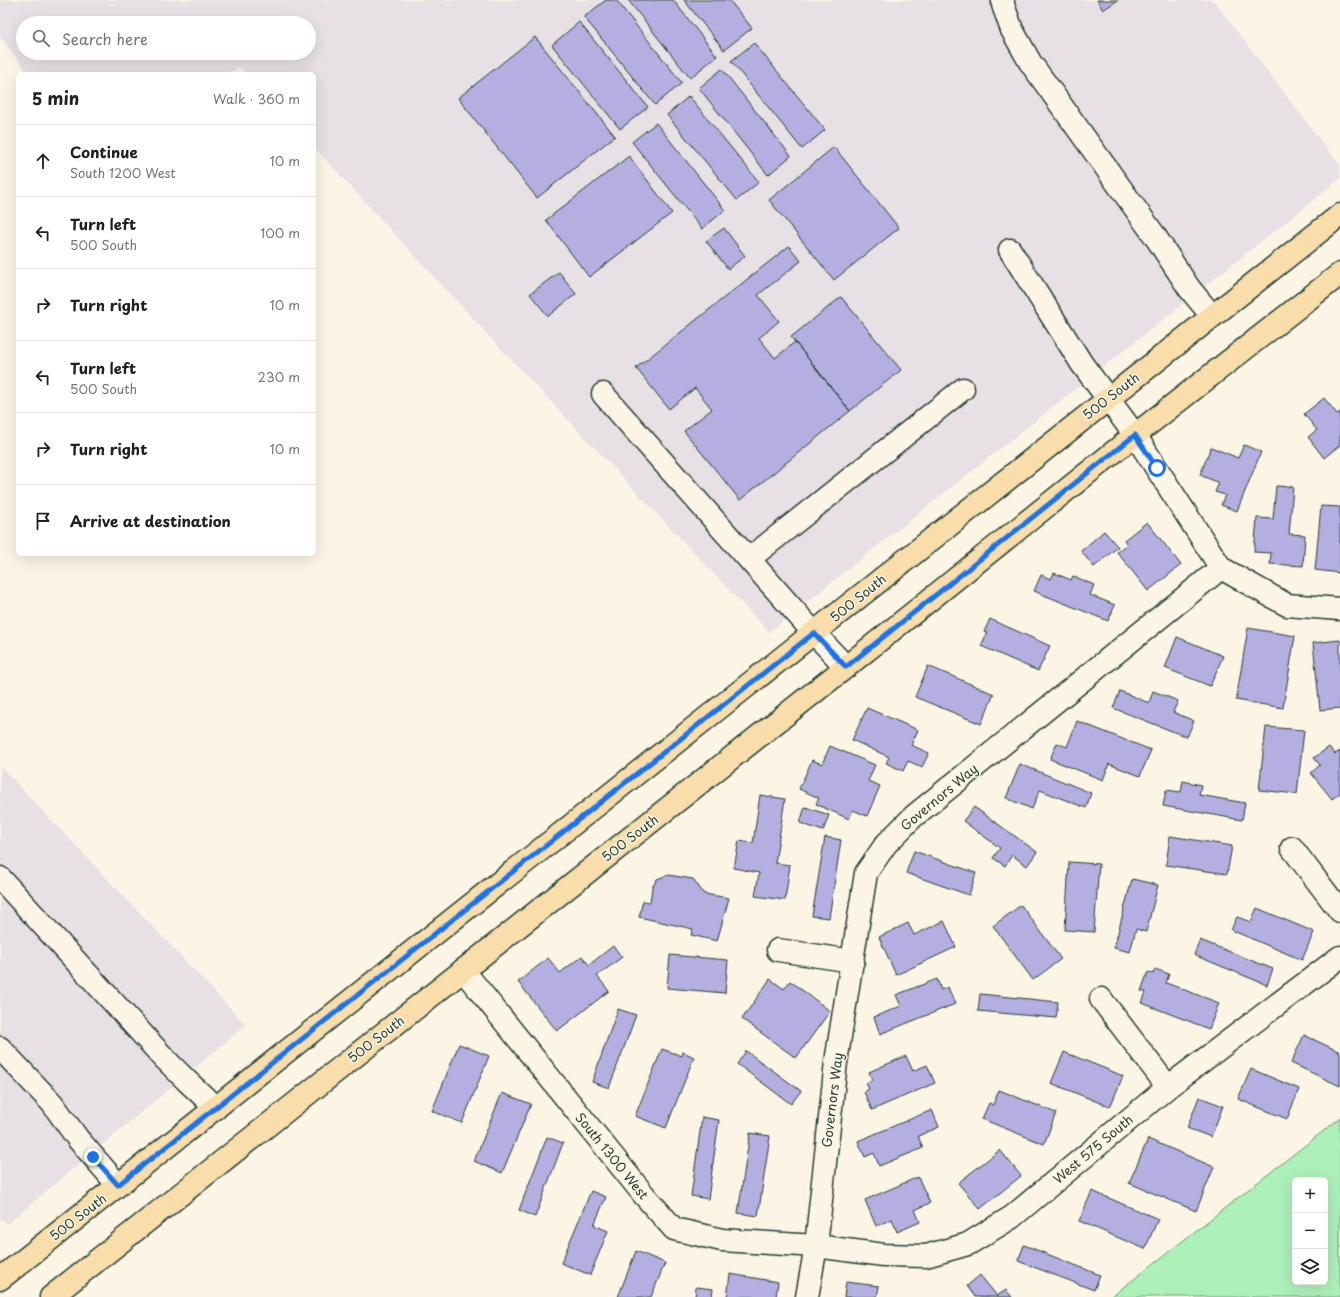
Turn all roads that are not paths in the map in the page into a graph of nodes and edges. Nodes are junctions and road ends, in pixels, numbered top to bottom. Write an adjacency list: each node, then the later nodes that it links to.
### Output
1 (1003, 0): 5 (street)
2 (1340, 215): 5 (main road, 500 South)
3 (1010, 250): 8 (street)
4 (1340, 274): 9 (main road, 500 South)
5 (1212, 316): 8 (main road, 500 South)
6 (963, 389): 10 (street)
7 (603, 394): 10 (street)
8 (1108, 399): 9 (street); 13 (main road, 500 South)
9 (1135, 435): 11 (street); 14 (main road, 500 South)
10 (749, 560): 13 (street)
11 (1221, 568): 12 (street); 20 (street, Governors Way)
12 (1340, 609)
13 (814, 633): 14 (street); 25 (main road, 500 South)
14 (846, 667): 21 (main road, 500 South)
15 (1292, 848): 17 (street)
16 (0, 878): 25 (street)
17 (1340, 911)
18 (778, 950): 20 (street)
19 (1340, 957): 24 (street, West 575 South)
20 (853, 961): 27 (street, Governors Way)
21 (463, 970): 27 (street, South 1300 West); 29 (main road, 500 South)
22 (1100, 1000): 24 (street)
23 (0, 1048): 26 (street)
24 (1168, 1087): 27 (street, West 575 South)
25 (216, 1108): 26 (main road, 500 South)
26 (118, 1185): 28 (main road, 500 South)
27 (816, 1246): 30 (street, Governors Way)
28 (0, 1279)
29 (51, 1297)
30 (807, 1297)

